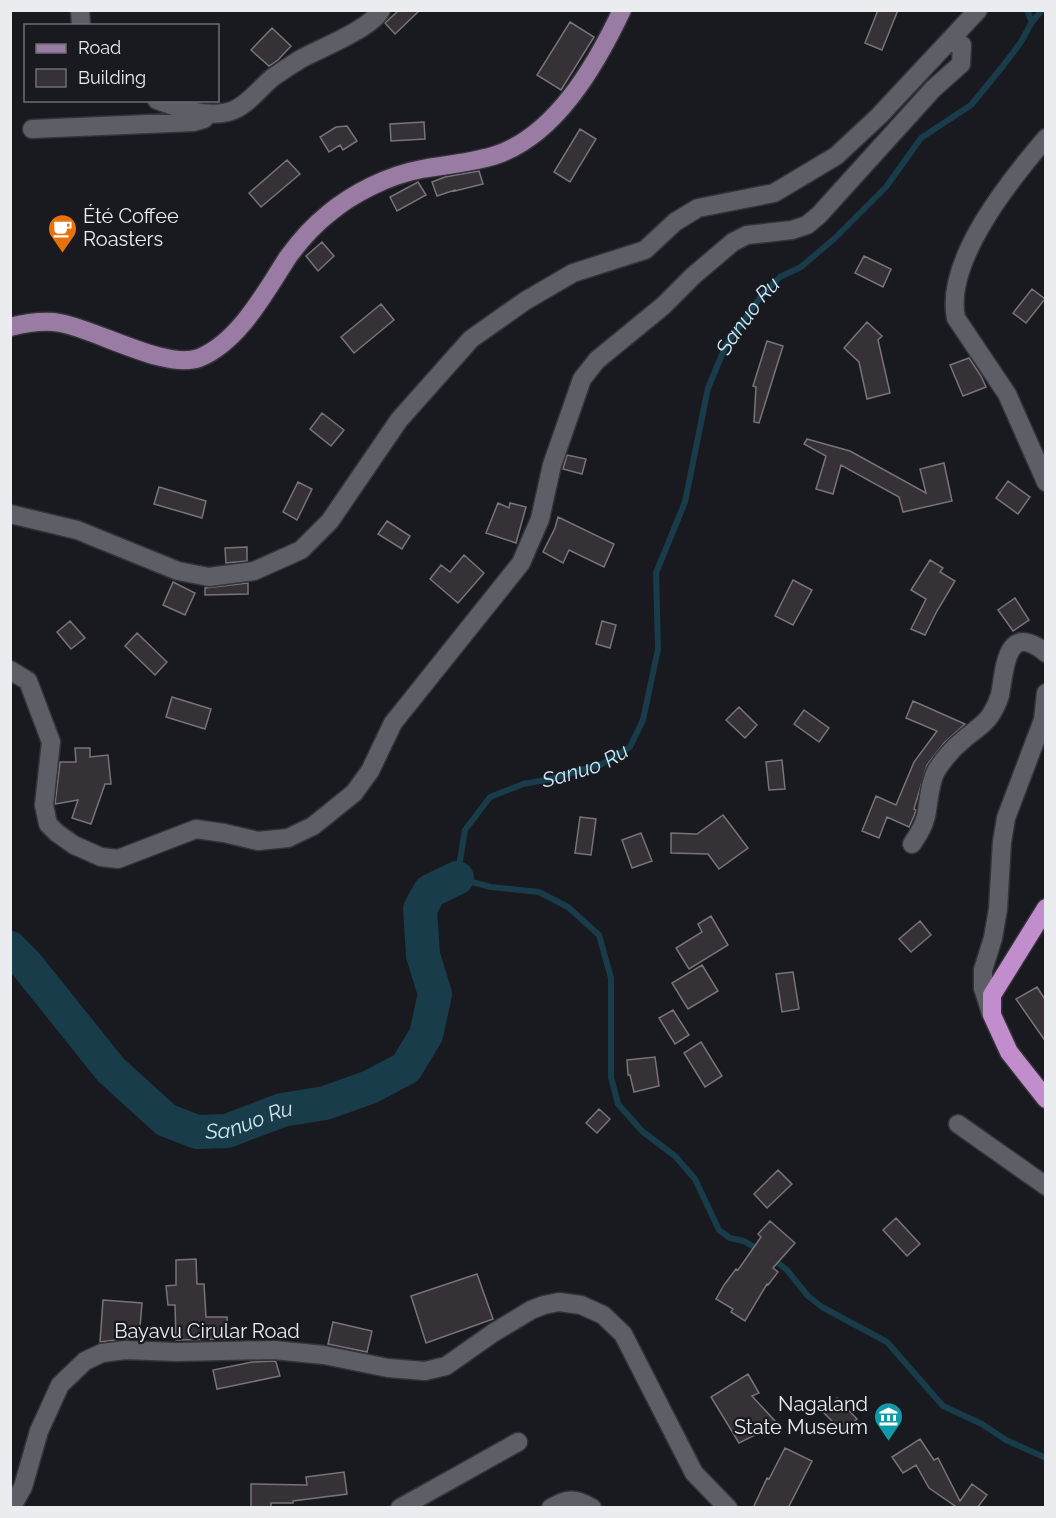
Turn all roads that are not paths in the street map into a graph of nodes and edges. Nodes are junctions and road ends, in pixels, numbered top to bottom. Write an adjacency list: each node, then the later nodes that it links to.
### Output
1 (381, 10): 6 (street)
2 (622, 10): 9 (main road)
3 (978, 10): 4 (street)
4 (949, 41): 11 (street); 13 (street)
5 (162, 102): 6 (street)
6 (229, 112): 7 (street)
7 (32, 129)
8 (1046, 138): 10 (street)
9 (10, 327)
10 (1046, 482)
11 (10, 514)
12 (1046, 653): 15 (street)
13 (10, 670)
14 (1046, 693): 17 (street)
15 (912, 844)
16 (1046, 908): 17 (highway)
17 (992, 1015): 18 (highway)
18 (1046, 1099)
19 (958, 1124): 20 (street)
20 (1046, 1186)
21 (518, 1442): 23 (street)
22 (11, 1508): 26 (street, Bayavu Cirular Road)
23 (400, 1508)
24 (550, 1508): 25 (street)
25 (592, 1508)
26 (728, 1508)

